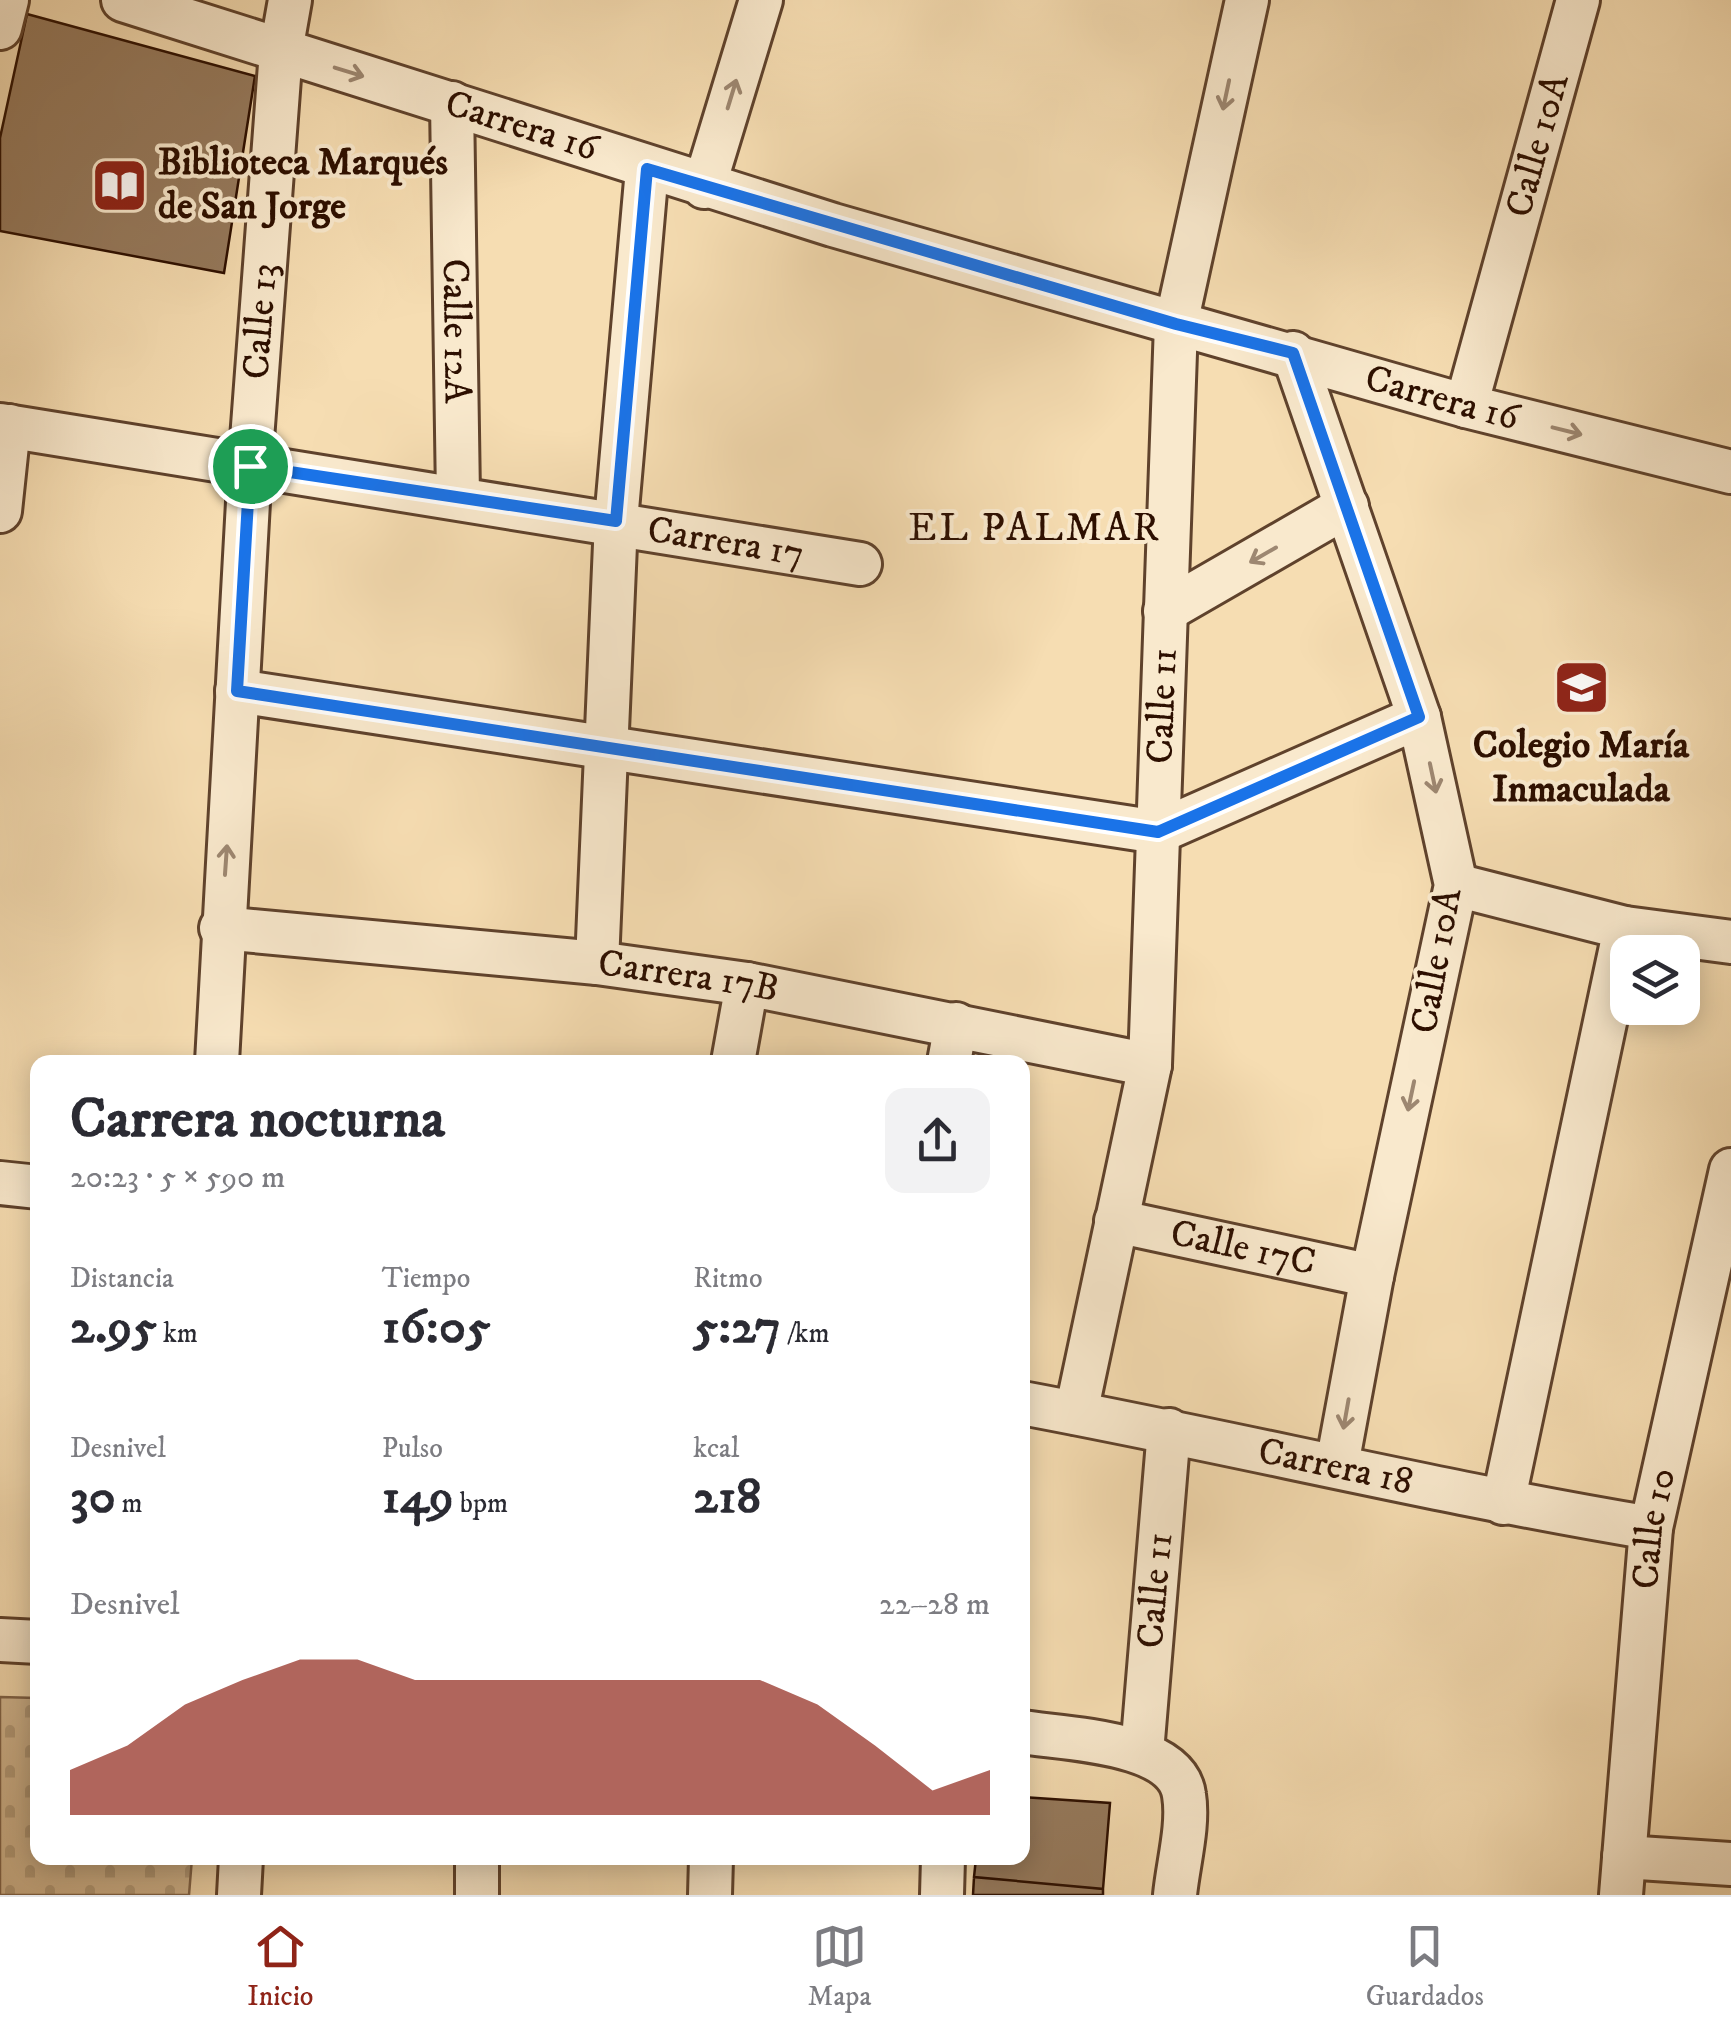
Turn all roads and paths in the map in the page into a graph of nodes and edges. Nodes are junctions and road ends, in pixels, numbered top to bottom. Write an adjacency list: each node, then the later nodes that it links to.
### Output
1 (7, 0): 7 (street)
2 (123, 0): 8 (street, Carrera 16)
3 (290, 0): 8 (street, Calle 13)
4 (761, 0): 11 (street, one-way to 4)
5 (1247, 0): 12 (street, Calle 11, one-way to 12)
6 (1578, 0): 14 (street, Calle 10A)
7 (0, 28)
8 (281, 51): 9 (street, Carrera 16, one-way to 9); 16 (street, Calle 13)
9 (452, 103): 10 (street, Carrera 16); 18 (street, Calle 12A)
10 (647, 169): 11 (street, Carrera 16); 21 (street)
11 (704, 187): 12 (street, Carrera 16)
12 (1176, 324): 13 (street, Carrera 16); 23 (street, Calle 11)
13 (1293, 353): 14 (street, Carrera 16); 19 (street, Calle 10A)
14 (1466, 406): 17 (street, Carrera 16, one-way to 17)
15 (4, 425): 16 (street, Carrera 17); 20 (street)
16 (250, 466): 18 (street, Carrera 17); 24 (street, Calle 13)
17 (1731, 472)
18 (458, 496): 21 (street, Carrera 17)
19 (1348, 506): 23 (street, one-way to 23); 25 (street, Calle 10A)
20 (0, 511)
21 (616, 521): 22 (street, Carrera 17); 26 (street)
22 (860, 564)
23 (1165, 611): 27 (street, Calle 11)
24 (237, 691): 26 (street); 29 (street, Calle 13, one-way to 24)
25 (1419, 717): 27 (street); 28 (street, Calle 10A, one-way to 28)
26 (608, 746): 27 (street); 32 (street)
27 (1158, 832): 37 (street, Calle 11)
28 (1456, 886): 30 (street); 42 (street, Calle 10A, one-way to 42)
29 (222, 928): 32 (street, Carrera 17B); 35 (street, Calle 13)
30 (1624, 928): 31 (street); 47 (street)
31 (1731, 942)
32 (597, 962): 33 (street, Carrera 17B)
33 (748, 984): 34 (street, Carrera 17B); 36 (street)
34 (953, 1043): 37 (street, Carrera 17B)
35 (216, 1055)
36 (733, 1055)
37 (1150, 1066): 41 (street, Calle 11)
38 (1731, 1170): 48 (street, Calle 10)
39 (0, 1183): 40 (street)
40 (30, 1187)
41 (1116, 1221): 42 (street, Calle 17C); 44 (street, Calle 11)
42 (1372, 1276): 46 (street, Calle 10A, one-way to 46)
43 (1030, 1404): 44 (street, Carrera 18)
44 (1076, 1413): 45 (street, Carrera 18)
45 (1169, 1430): 46 (street, Carrera 18); 52 (street, Calle 11)
46 (1337, 1464): 47 (street, Carrera 18)
47 (1503, 1503): 48 (street, Carrera 18)
48 (1651, 1528): 58 (street, Calle 10)
49 (0, 1640): 50 (street)
50 (30, 1642)
51 (1030, 1733): 52 (street)
52 (1148, 1754): 63 (street)
53 (1731, 1864): 58 (street)
54 (241, 1865): 59 (street)
55 (477, 1865): 60 (street)
56 (712, 1865): 61 (street)
57 (943, 1865): 62 (street)
58 (1623, 1876)
59 (240, 1895)
60 (477, 1895)
61 (710, 1895)
62 (942, 1895)
63 (1175, 1895)

